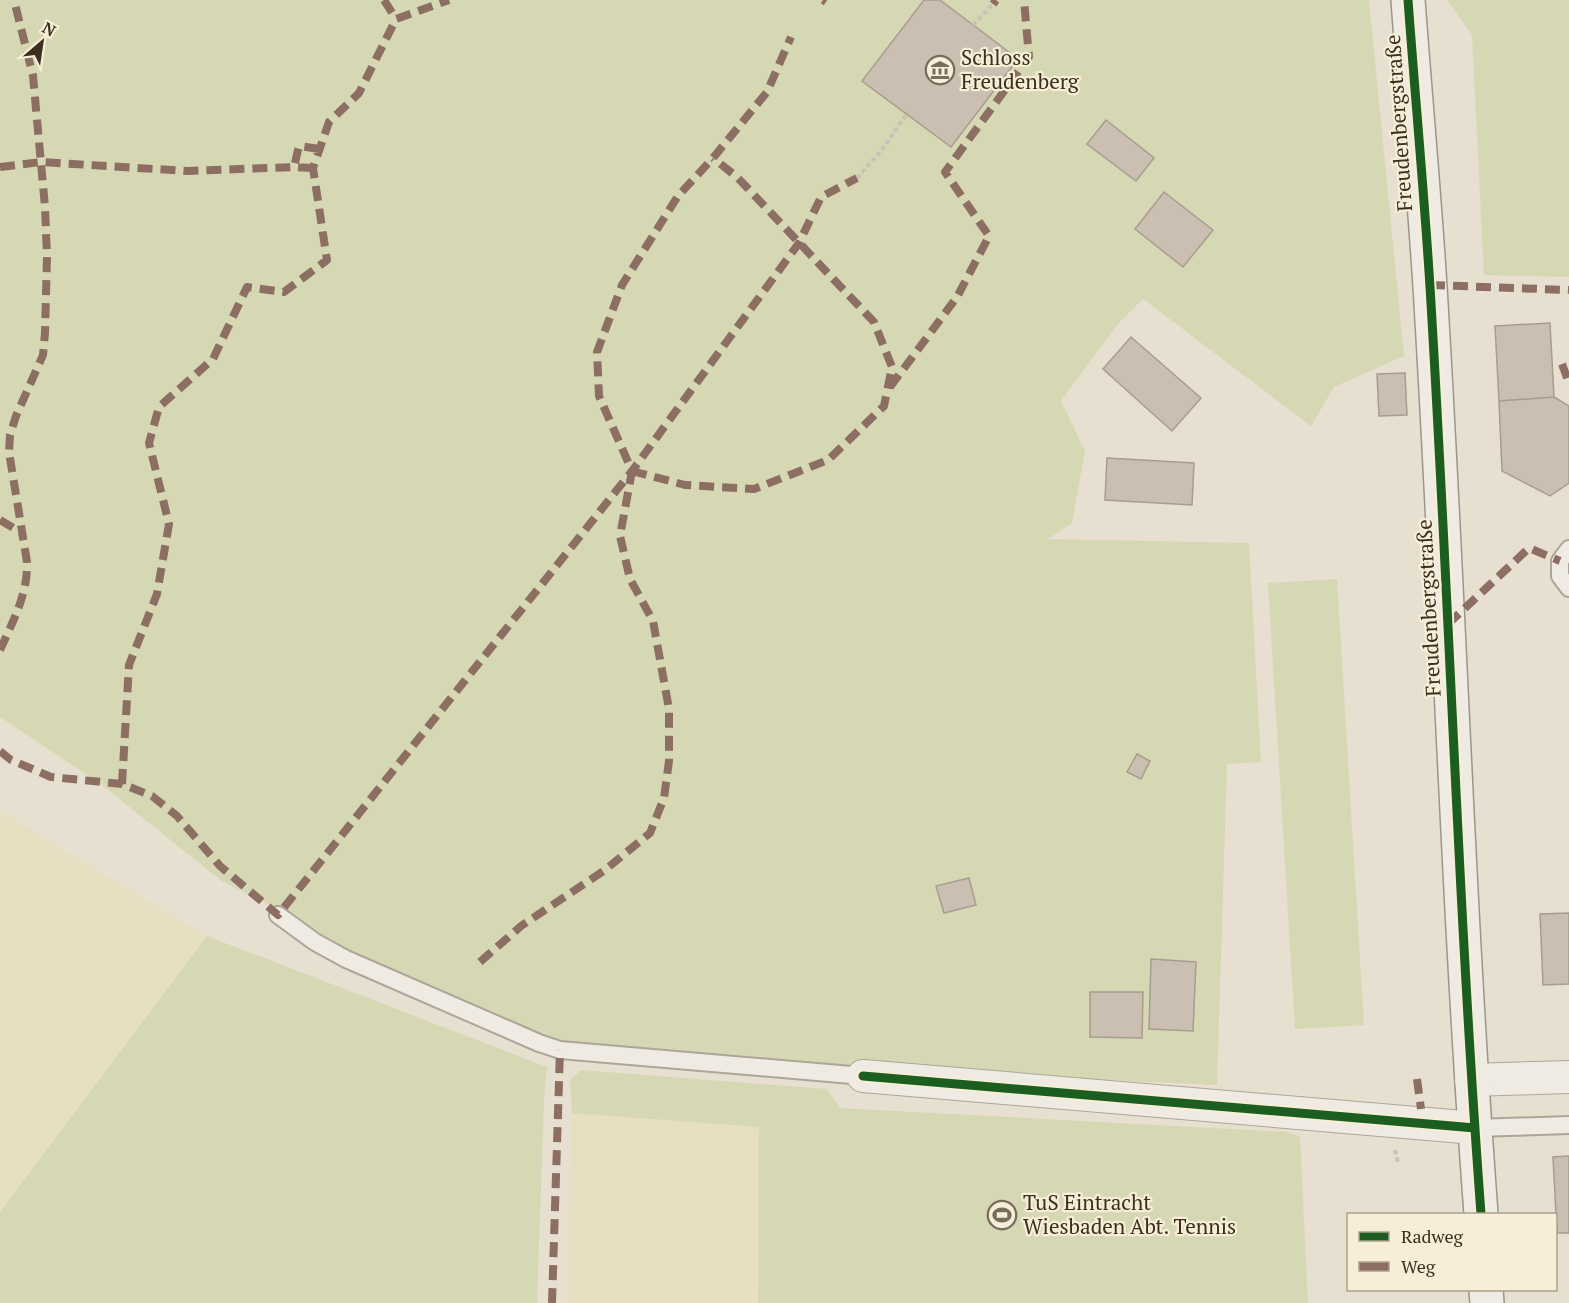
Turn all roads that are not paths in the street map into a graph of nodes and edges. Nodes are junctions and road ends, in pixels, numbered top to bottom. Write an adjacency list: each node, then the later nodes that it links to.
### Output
1 (1408, 0): 7 (street, Freudenbergstraße)
2 (1569, 549): 3 (lane)
3 (1569, 588)
4 (278, 915): 5 (lane)
5 (863, 1076): 9 (street)
6 (1569, 1077): 7 (street)
7 (1471, 1080): 9 (street, Freudenbergstraße)
8 (1569, 1125): 9 (lane)
9 (1475, 1128): 10 (street, Freudenbergstraße)
10 (1481, 1213)

